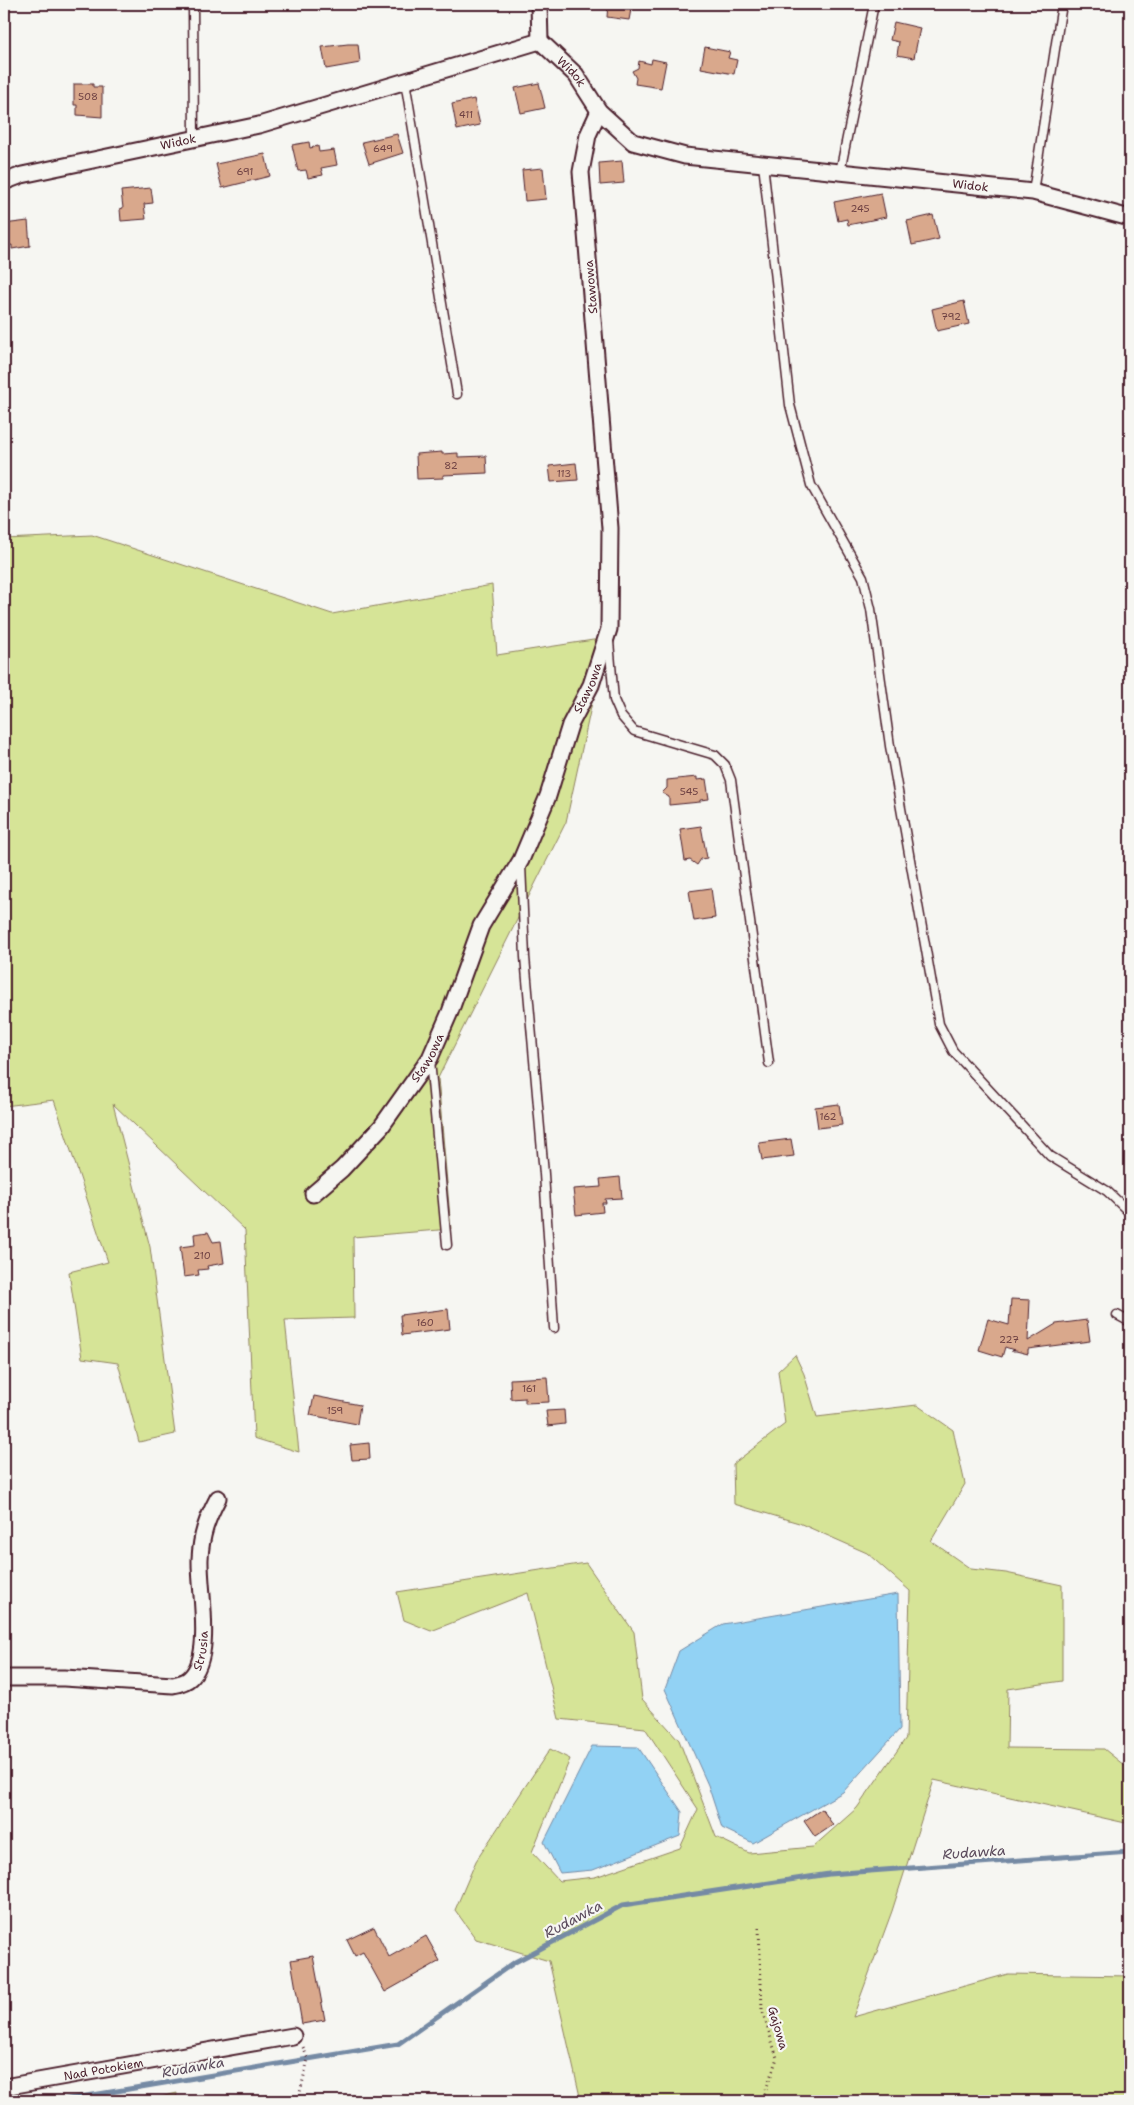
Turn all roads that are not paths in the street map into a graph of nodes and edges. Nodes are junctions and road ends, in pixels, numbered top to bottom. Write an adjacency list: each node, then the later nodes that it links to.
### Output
1 (193, 4): 8 (lane)
2 (539, 4): 5 (street)
3 (874, 4): 10 (lane)
4 (1062, 4): 12 (lane)
5 (540, 41): 6 (street, Widok); 7 (street, Widok)
6 (405, 81): 8 (street, Widok); 14 (lane)
7 (599, 111): 9 (street, Widok); 15 (street, Stawowa)
8 (194, 138): 11 (street, Widok)
9 (763, 164): 10 (street, Widok); 20 (lane)
10 (840, 172): 12 (street, Widok)
11 (4, 182)
12 (1033, 192): 13 (street, Widok)
13 (1130, 218)
14 (457, 394)
15 (608, 629): 16 (street, Stawowa); 18 (lane)
16 (521, 860): 17 (street, Stawowa); 24 (lane)
17 (430, 1058): 19 (street, Stawowa); 21 (lane)
18 (769, 1063)
19 (313, 1194)
20 (1130, 1213)
21 (447, 1245)
22 (1117, 1315): 23 (lane)
23 (1130, 1322)
24 (554, 1328)
25 (218, 1498): 26 (street, Strusia)
26 (4, 1678)
27 (292, 2036): 28 (street, Nad Potokiem)
28 (4, 2087)

